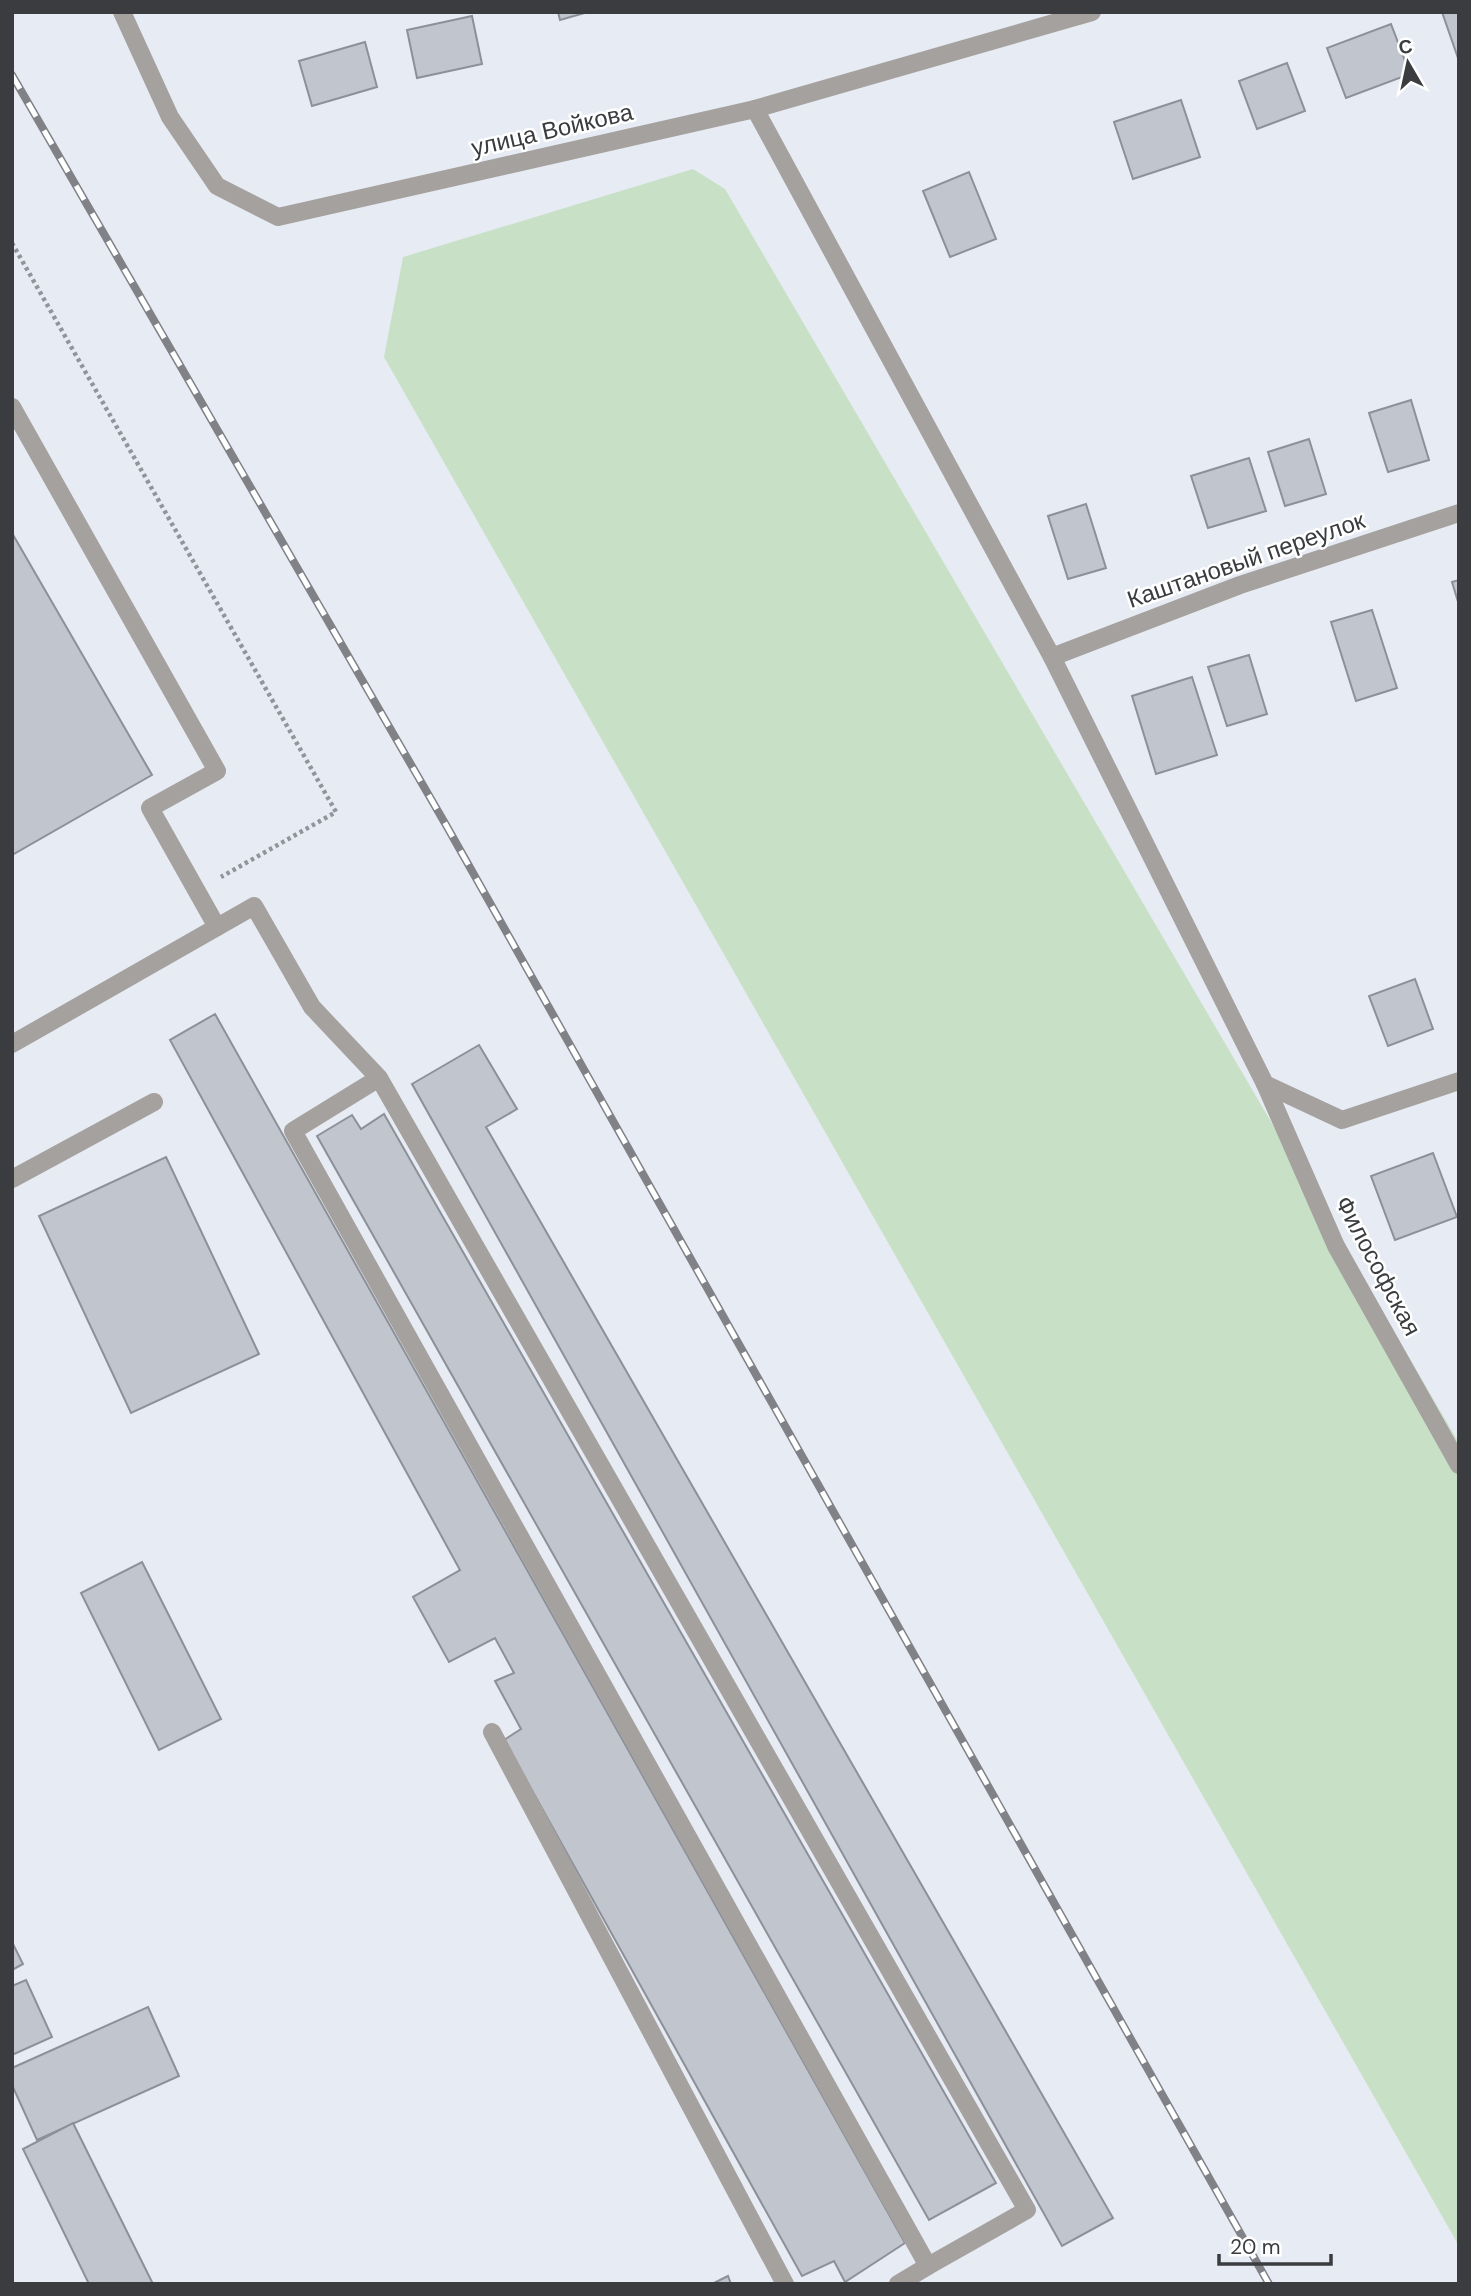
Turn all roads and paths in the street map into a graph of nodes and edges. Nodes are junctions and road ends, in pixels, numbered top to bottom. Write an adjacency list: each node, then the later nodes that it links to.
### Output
1 (122, 12): 3 (street, улица Войкова)
2 (1092, 12): 3 (street, улица Войкова)
3 (755, 109): 7 (street, Философская)
4 (12, 243): 8 (path)
5 (12, 407): 8 (street)
6 (1459, 513): 7 (street, Каштановый переулок)
7 (1052, 657): 13 (street, Философская)
8 (196, 891): 9 (street)
9 (216, 927): 10 (street); 11 (street)
10 (12, 1044)
11 (379, 1078): 18 (street); 18 (street)
12 (1459, 1081): 13 (street)
13 (1265, 1084): 16 (street, Философская)
14 (154, 1102): 15 (street)
15 (12, 1179)
16 (1459, 1465)
17 (492, 1732): 19 (street)
18 (928, 2266): 20 (street)
19 (785, 2284)
20 (898, 2284)

